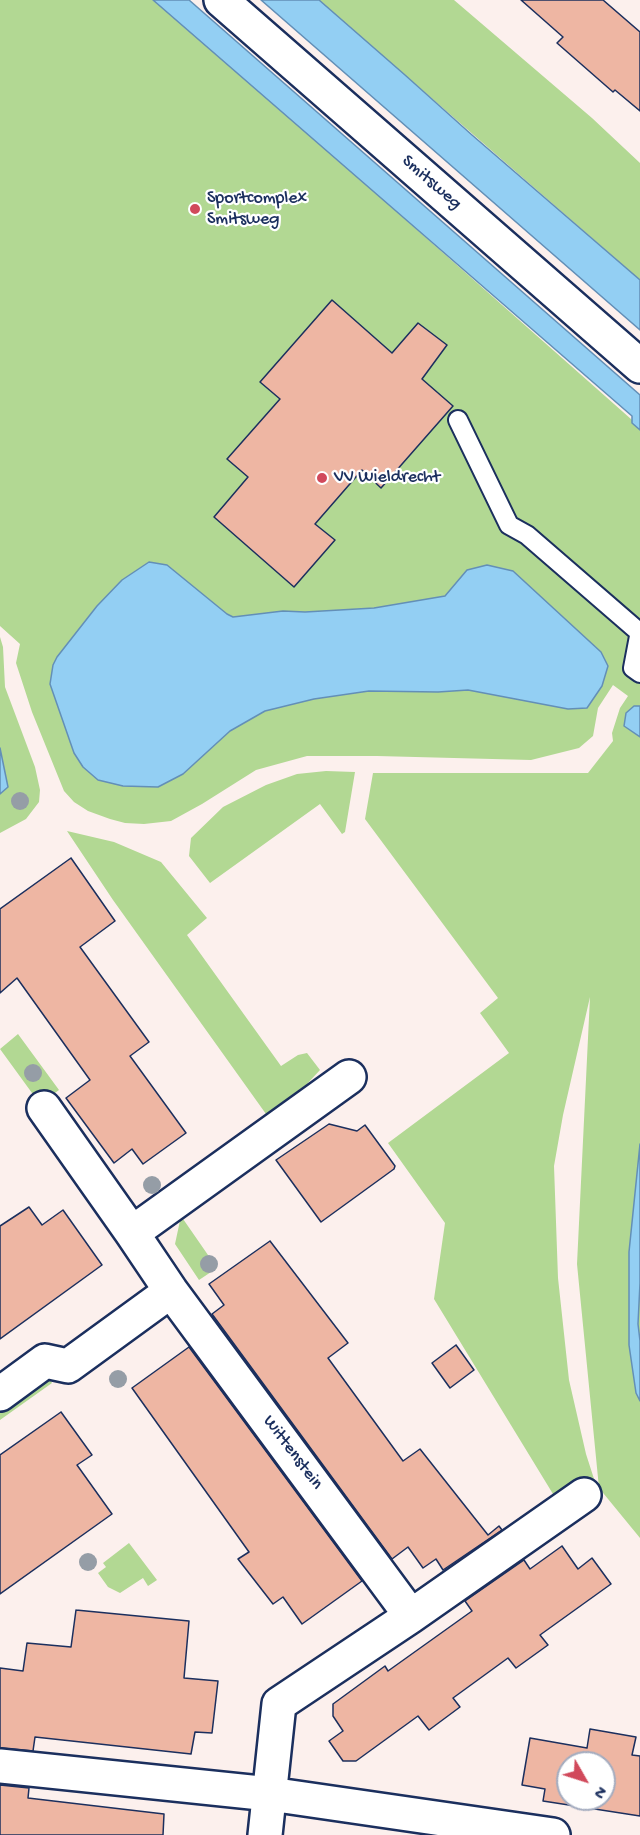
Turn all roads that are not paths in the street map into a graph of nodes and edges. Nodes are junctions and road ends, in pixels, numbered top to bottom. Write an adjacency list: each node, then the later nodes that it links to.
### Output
1 (221, 0): 2 (street, Smitsweg)
2 (640, 366)
3 (458, 420): 4 (lane)
4 (640, 631): 5 (lane)
5 (640, 673)
6 (349, 1077): 8 (street)
7 (44, 1108): 8 (street, Wittenstein)
8 (132, 1233): 9 (street, Wittenstein)
9 (171, 1291): 10 (street); 12 (street, Wittenstein)
10 (0, 1394)
11 (584, 1495): 12 (street)
12 (411, 1616): 14 (street)
13 (0, 1766): 14 (street)
14 (270, 1794): 15 (street); 16 (street)
15 (265, 1835)
16 (553, 1835)

